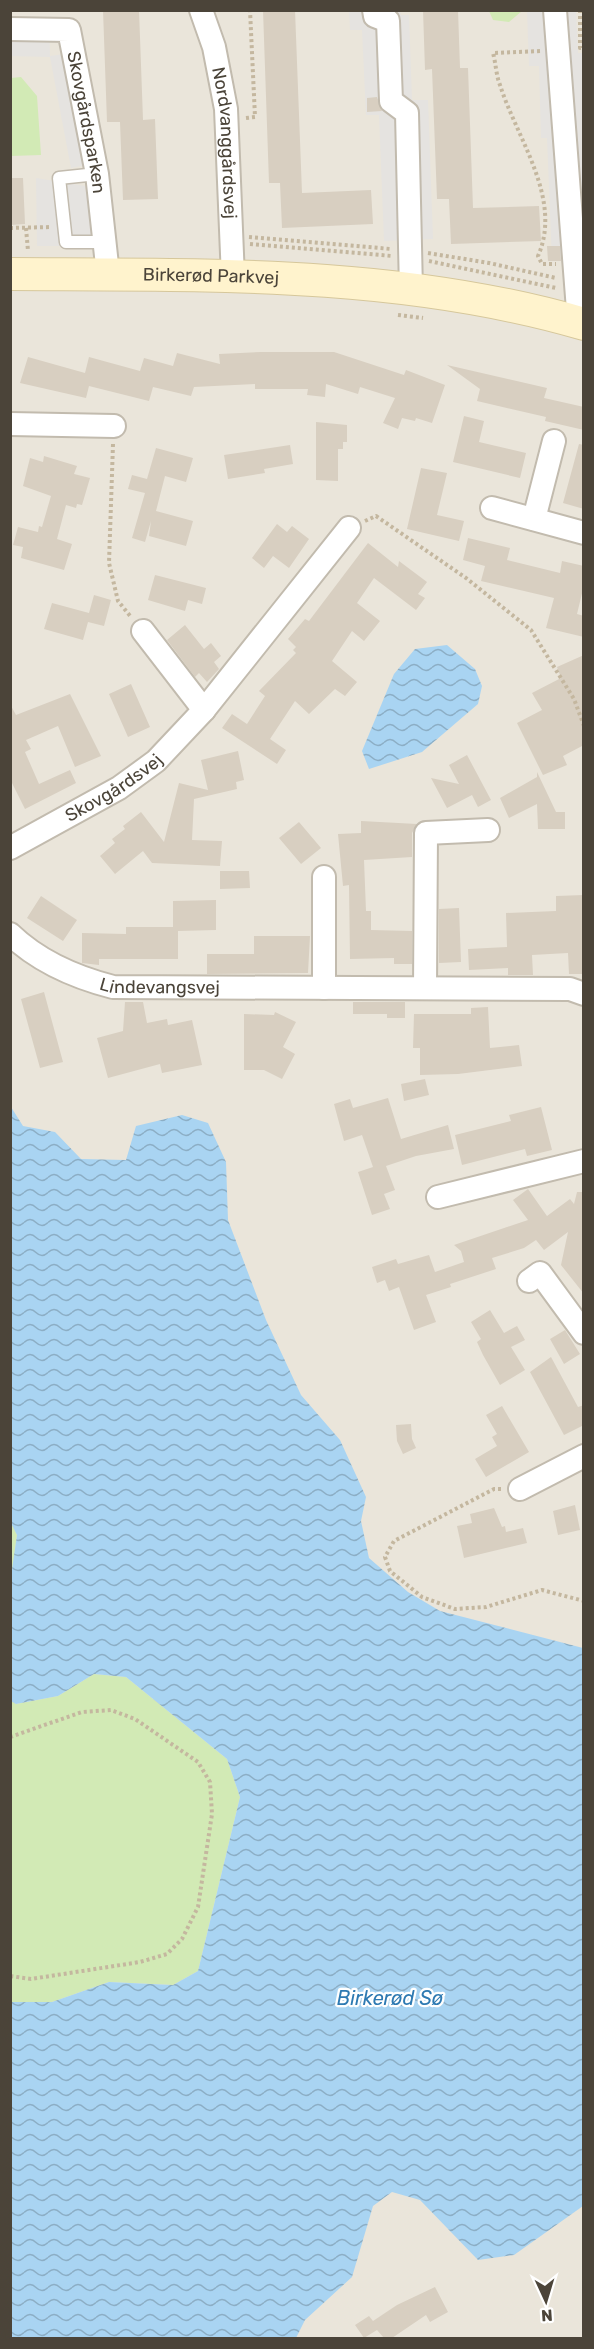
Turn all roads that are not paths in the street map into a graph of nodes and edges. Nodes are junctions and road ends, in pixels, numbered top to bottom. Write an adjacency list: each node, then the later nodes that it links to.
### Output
1 (201, 10): 9 (street, Nordvanggårdsvej)
2 (374, 10): 10 (street)
3 (555, 10): 11 (street, Birkerød Parkvej)
4 (10, 29): 5 (street, Skovgårdsparken)
5 (97, 174): 6 (street, Skovgårdsparken); 6 (lane)
6 (104, 242): 8 (street, Skovgårdsparken)
7 (10, 274): 8 (street, Birkerød Parkvej)
8 (108, 274): 9 (street, Birkerød Parkvej)
9 (233, 278): 10 (street, Birkerød Parkvej)
10 (411, 290): 11 (street, Birkerød Parkvej)
11 (581, 324)
12 (10, 424): 13 (street)
13 (114, 426)
14 (554, 441): 16 (street)
15 (492, 508): 16 (street)
16 (534, 519): 18 (street)
17 (349, 528): 20 (street, Skovgårdsvej)
18 (584, 532)
19 (143, 631): 20 (street)
20 (204, 711): 22 (street, Skovgårdsvej)
21 (488, 830): 26 (street)
22 (10, 848)
23 (324, 876): 25 (street)
24 (10, 934): 25 (street, Lindevangsvej)
25 (324, 988): 26 (street, Lindevangsvej)
26 (425, 988): 27 (street, Lindevangsvej)
27 (584, 994)
28 (584, 1161): 29 (street)
29 (438, 1197)
30 (529, 1281): 31 (street)
31 (584, 1333)
32 (584, 1456): 33 (street)
33 (520, 1489)

